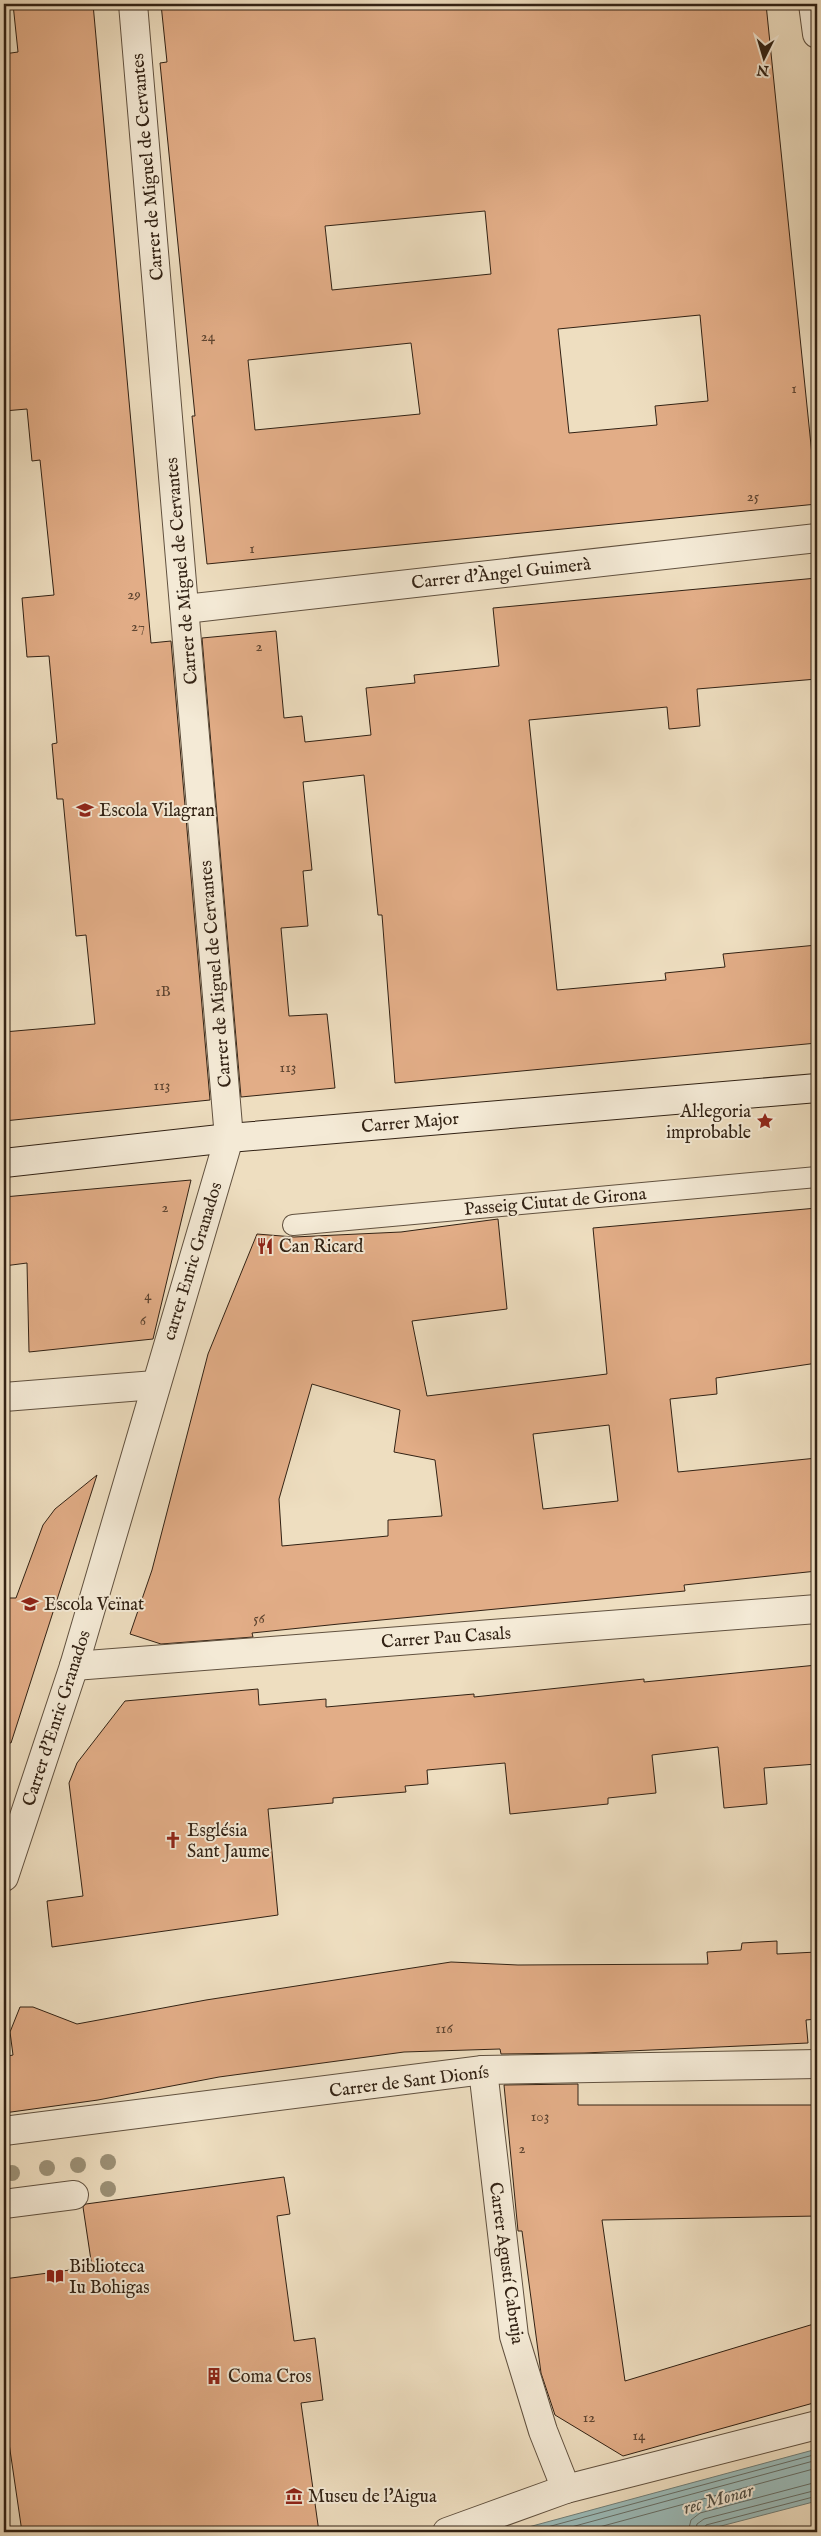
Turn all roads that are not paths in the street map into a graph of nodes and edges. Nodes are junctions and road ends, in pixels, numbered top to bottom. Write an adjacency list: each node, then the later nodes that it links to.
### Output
1 (133, 4): 5 (street, Carrer de Miguel de Cervantes)
2 (813, 4): 3 (street)
3 (817, 34)
4 (817, 538): 5 (street, Carrer d'Àngel Guimerà)
5 (184, 609): 7 (street, Carrer de Miguel de Cervantes)
6 (817, 1088): 7 (street, Carrer Major)
7 (229, 1138): 8 (street, Carrer Major); 11 (street, carrer Enric Granados)
8 (4, 1163)
9 (817, 1177): 10 (lane, Passeig Ciutat de Girona)
10 (293, 1225)
11 (155, 1385): 12 (street); 14 (street, Carrer d'Enric Granados)
12 (4, 1398)
13 (817, 1609): 14 (street, Carrer Pau Casals)
14 (74, 1666): 15 (street, Carrer d'Enric Granados)
15 (4, 1877)
16 (817, 2064): 17 (street, Carrer de Sant Dionís)
17 (483, 2070): 18 (street, Carrer de Sant Dionís); 22 (street, Carrer Agustí Cabruja)
18 (4, 2131)
19 (74, 2195): 20 (street)
20 (4, 2204)
21 (817, 2425): 22 (street)
22 (566, 2489): 23 (street)
23 (447, 2532)

